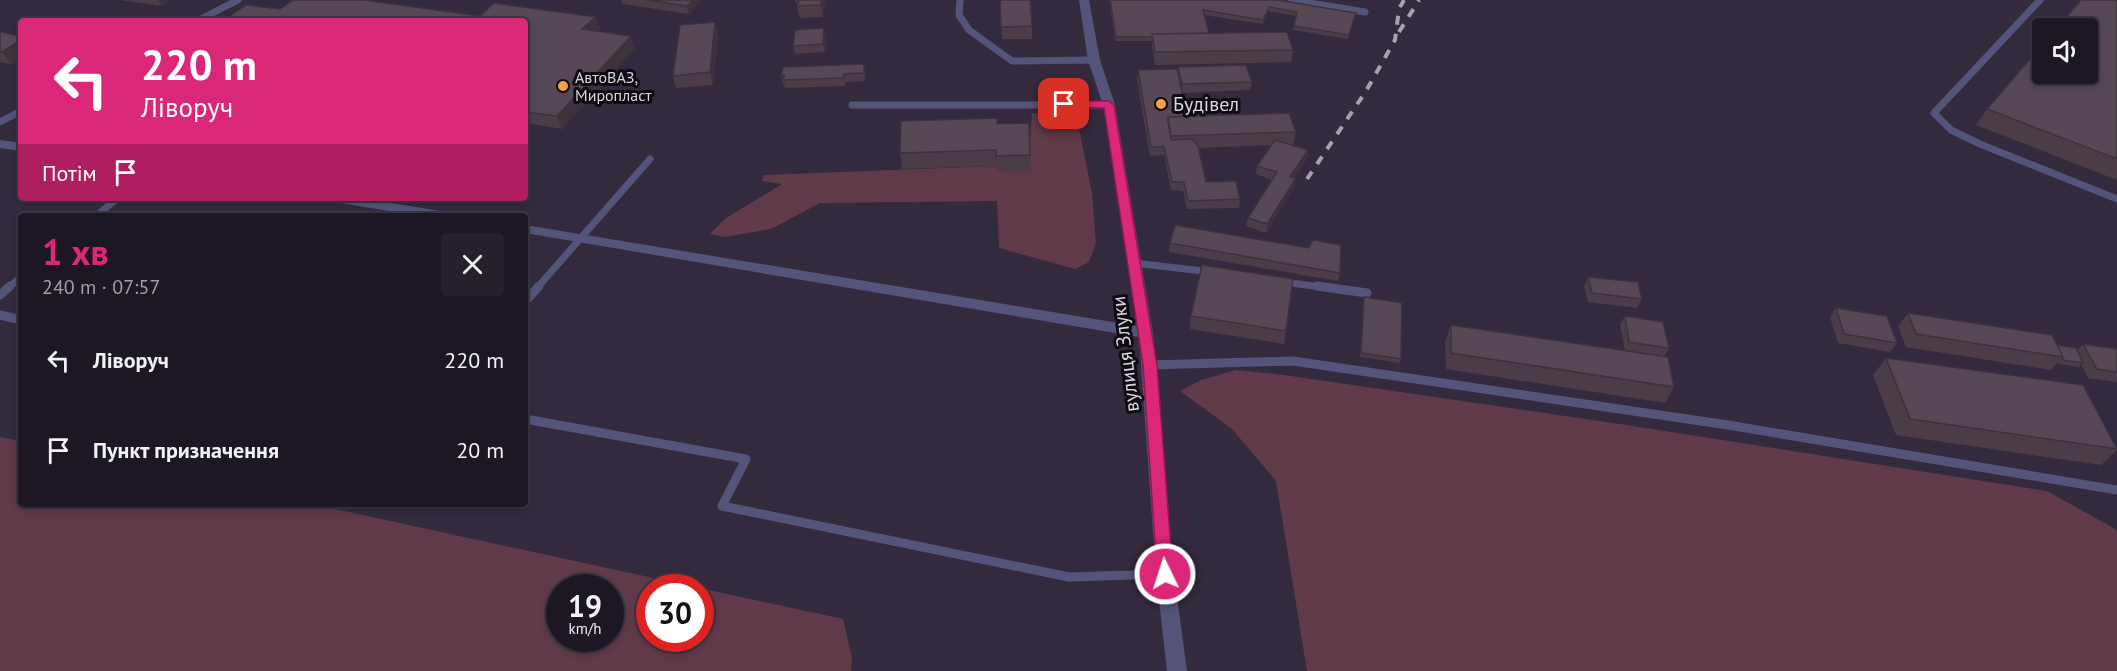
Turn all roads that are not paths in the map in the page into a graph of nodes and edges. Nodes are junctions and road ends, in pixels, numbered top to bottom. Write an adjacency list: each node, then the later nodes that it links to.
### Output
1 (238, 0): 7 (lane)
2 (960, 0): 8 (lane)
3 (1084, 0): 8 (street, вулиця Злуки)
4 (1291, 0): 6 (lane)
5 (2040, 0): 16 (lane)
6 (1365, 12)
7 (203, 18)
8 (1094, 60): 10 (street, вулиця Злуки)
9 (852, 105): 10 (lane)
10 (1109, 105): 23 (street, вулиця Злуки)
11 (18, 113): 12 (lane)
12 (0, 122)
13 (0, 144): 14 (street)
14 (18, 147)
15 (650, 159): 22 (lane)
16 (2117, 199)
17 (114, 201): 19 (lane)
18 (354, 201): 20 (street)
19 (100, 213)
20 (428, 213)
21 (528, 229): 22 (street)
22 (579, 237): 29 (lane); 32 (street)
23 (1134, 263): 24 (lane); 32 (street, вулиця Злуки)
24 (1216, 273)
25 (18, 280): 28 (lane)
26 (1275, 280): 27 (lane)
27 (1367, 293)
28 (0, 295)
29 (528, 298)
30 (0, 315): 31 (lane)
31 (18, 319)
32 (1146, 333): 33 (street, вулиця Злуки)
33 (1150, 365): 35 (lane); 36 (street, вулиця Злуки)
34 (528, 420): 36 (lane)
35 (2117, 490)
36 (1165, 574): 37 (street, вулиця Злуки)
37 (1177, 671)

